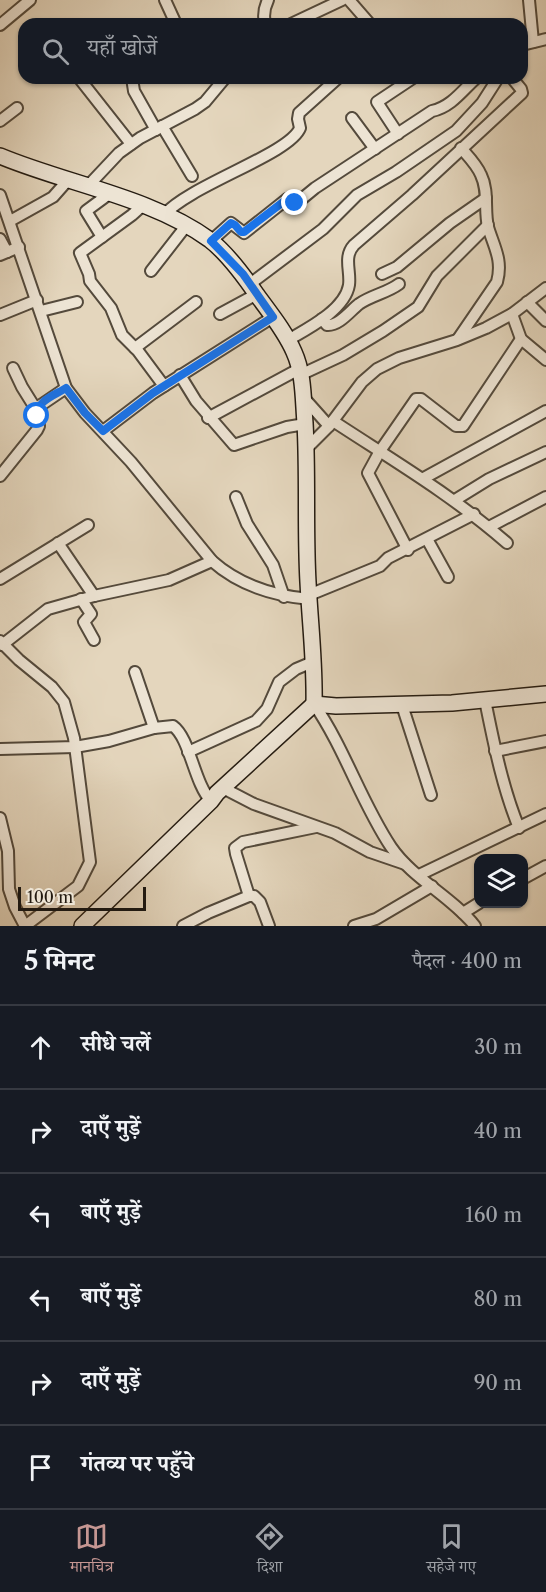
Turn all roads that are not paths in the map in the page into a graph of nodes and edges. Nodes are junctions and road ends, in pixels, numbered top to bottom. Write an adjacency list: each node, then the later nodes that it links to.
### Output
1 (30, 0): 12 (street)
2 (165, 0): 7 (street)
3 (268, 0): 8 (street)
4 (342, 0): 9 (street)
5 (349, 0): 10 (street)
6 (529, 0): 11 (street)
7 (173, 18)
8 (265, 18)
9 (304, 18)
10 (365, 18)
11 (528, 22)
12 (0, 25)
13 (546, 39): 14 (street)
14 (528, 43)
15 (84, 84): 28 (street)
16 (133, 84): 26 (street)
17 (220, 84): 26 (street)
18 (331, 84): 39 (street)
19 (404, 84): 27 (street)
20 (470, 84): 27 (street)
21 (494, 84): 52 (street)
22 (517, 84): 29 (street)
23 (17, 108): 25 (street)
24 (352, 118): 30 (street)
25 (0, 121)
26 (159, 128): 28 (street); 32 (street)
27 (398, 134): 30 (street)
28 (131, 144): 34 (street)
29 (461, 148): 37 (street); 62 (street)
30 (375, 149): 45 (street)
31 (0, 156): 33 (street)
32 (192, 176)
33 (68, 180): 34 (street); 40 (street)
34 (87, 187): 35 (street)
35 (109, 194): 38 (street); 43 (street)
36 (0, 195): 40 (street)
37 (486, 198): 41 (street); 49 (street)
38 (142, 206): 39 (street); 43 (street)
39 (164, 214): 42 (street)
40 (10, 221): 46 (street)
41 (488, 225): 66 (street); 70 (street)
42 (186, 226): 45 (street); 48 (street)
43 (102, 237): 67 (street)
44 (0, 239): 47 (street)
45 (211, 241): 52 (street)
46 (19, 247): 47 (street); 53 (street)
47 (4, 253)
48 (151, 271)
49 (382, 274)
50 (399, 284): 62 (street)
51 (546, 288): 56 (street)
52 (253, 289): 60 (street); 61 (street)
53 (37, 300): 57 (street); 59 (street)
54 (77, 302): 57 (street)
55 (196, 302): 67 (street)
56 (527, 302): 58 (street); 63 (street)
57 (41, 311): 73 (street)
58 (512, 314): 64 (street); 66 (street)
59 (0, 315)
60 (220, 315)
61 (273, 317): 65 (street); 71 (street)
62 (322, 319): 65 (street)
63 (546, 321)
64 (521, 339): 68 (street); 82 (street)
65 (288, 340): 70 (street)
66 (458, 340): 79 (street)
67 (135, 348): 72 (street)
68 (546, 360)
69 (13, 368): 75 (street)
70 (299, 372): 74 (street); 77 (street)
71 (180, 375): 72 (street); 77 (street)
72 (164, 386): 80 (street)
73 (66, 388): 75 (street); 80 (street)
74 (304, 398): 78 (street); 79 (street)
75 (37, 411): 84 (street)
76 (546, 411): 85 (street)
77 (208, 418): 78 (street)
78 (305, 424): 81 (street)
79 (331, 424): 81 (street); 82 (street)
80 (103, 431): 96 (street)
81 (307, 448): 101 (street)
82 (380, 451): 85 (street); 95 (street)
83 (546, 452): 88 (street)
84 (0, 476)
85 (424, 478): 88 (street)
86 (236, 497): 100 (street)
87 (546, 497): 91 (street)
88 (455, 500): 89 (street)
89 (474, 514): 91 (street); 92 (street)
90 (88, 525): 93 (street)
91 (489, 527): 94 (street)
92 (427, 539): 95 (street); 97 (street)
93 (58, 543): 98 (street); 99 (street)
94 (507, 543)
95 (408, 549): 101 (street)
96 (212, 561): 99 (street); 100 (street)
97 (448, 577)
98 (0, 579)
99 (94, 596): 102 (street)
100 (284, 597): 101 (street)
101 (309, 597): 105 (street)
102 (81, 599): 103 (street); 104 (street)
103 (93, 640)
104 (1, 643): 114 (street)
105 (315, 661): 109 (street); 116 (street)
106 (135, 672): 111 (street)
107 (546, 694): 108 (street)
108 (485, 699): 110 (street); 115 (street)
109 (314, 704): 110 (street); 117 (street); 123 (street)
110 (402, 705): 118 (street)
111 (154, 728): 114 (street); 116 (street)
112 (546, 741): 115 (street)
113 (0, 746): 114 (street)
114 (75, 747): 133 (street)
115 (495, 751): 122 (street)
116 (188, 752): 117 (street)
117 (214, 795): 121 (street); 134 (street); 135 (street)
118 (431, 795)
119 (546, 814): 122 (street)
120 (0, 818): 133 (street)
121 (316, 826): 123 (street); 128 (street)
122 (519, 828): 125 (street)
123 (405, 864): 125 (street)
124 (545, 869): 126 (street)
125 (419, 875): 127 (street)
126 (528, 876)
127 (432, 886): 130 (street); 132 (street)
128 (249, 896): 131 (street); 137 (street)
129 (474, 906): 130 (street)
130 (463, 913): 139 (street)
131 (202, 922): 136 (street)
132 (377, 922): 138 (street)
133 (25, 926)
134 (70, 926)
135 (82, 926)
136 (183, 926)
137 (269, 926)
138 (354, 926)
139 (475, 926)

